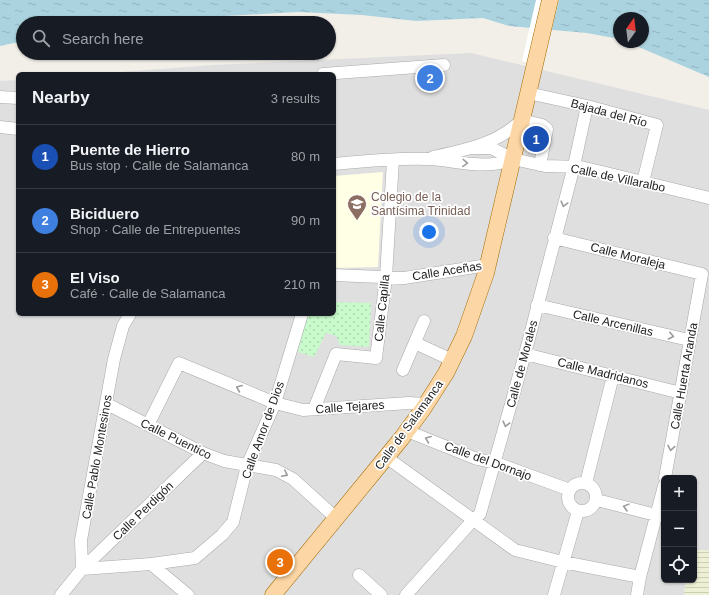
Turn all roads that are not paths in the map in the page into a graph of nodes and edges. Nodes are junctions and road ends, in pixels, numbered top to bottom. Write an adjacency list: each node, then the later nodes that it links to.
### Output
1 (550, 0): 4 (main road, Calle de Salamanca)
2 (444, 66): 3 (street)
3 (336, 73)
4 (528, 93): 7 (street, Bajada del Río); 8 (main road, Calle de Salamanca)
5 (0, 97): 6 (street)
6 (16, 98)
7 (587, 106): 17 (street, Calle de Morales); 18 (street, Bajada del Río)
8 (522, 120): 11 (street); 13 (main road, Calle de Salamanca); 16 (street)
9 (0, 127): 10 (street)
10 (16, 129)
11 (472, 148): 12 (street); 13 (street)
12 (426, 159): 13 (street, one-way to 13); 14 (street)
13 (512, 159): 16 (street, Calle de Villaralbo); 21 (main road, Calle de Salamanca)
14 (393, 160): 15 (street); 24 (street, Calle Capilla)
15 (336, 164)
16 (540, 165): 17 (street, Calle de Villaralbo)
17 (574, 166): 18 (street, Calle de Villaralbo); 20 (street, Calle de Morales, one-way to 20)
18 (643, 182): 19 (street, Calle de Villaralbo)
19 (704, 197)
20 (554, 238): 22 (street, Calle Moraleja); 25 (street, Calle de Morales)
21 (488, 265): 24 (street, Calle Aceñas); 32 (main road, Calle de Salamanca)
22 (702, 274): 29 (street, Calle Huerta Aranda)
23 (336, 275): 24 (street, Calle Aceñas)
24 (386, 277): 39 (street, Calle Capilla)
25 (537, 305): 29 (street, Calle Arcenillas, one-way to 29); 31 (street, Calle de Morales)
26 (129, 316): 37 (street, Calle Pablo Montesinos)
27 (301, 316): 36 (street, Calle Amor de Dios)
28 (424, 321): 30 (street)
29 (690, 340): 35 (street, Calle Huerta Aranda)
30 (415, 343): 32 (street); 33 (street)
31 (525, 354): 34 (street, Calle Madridanos); 44 (street, Calle de Morales, one-way to 44)
32 (452, 360): 38 (main road, Calle de Salamanca)
33 (403, 370)
34 (613, 376): 35 (street, Calle Madridanos); 47 (street)
35 (681, 393): 46 (street, Calle Huerta Aranda, one-way to 46)
36 (275, 403): 39 (street, Calle Tejares); 40 (street, Calle Tejares, one-way to 40); 45 (street, Calle Amor de Dios)
37 (107, 404): 40 (street, Calle Puentico); 57 (street, Calle Pablo Montesinos)
38 (426, 404): 39 (street, Calle Tejares); 41 (main road, Calle de Salamanca)
39 (314, 409)
40 (148, 425): 42 (street, Calle Puentico)
41 (407, 431): 43 (main road, Calle de Salamanca); 44 (street, Calle del Dornajo, one-way to 41)
42 (203, 453): 45 (street, Calle Puentico); 57 (street, Calle Perdigón)
43 (386, 457): 53 (main road, Calle de Salamanca); 54 (street)
44 (496, 463): 48 (street, Calle del Dornajo); 54 (street, Calle de Morales)
45 (248, 466): 53 (street, Calle Puentico, one-way to 53); 56 (street, Calle Amor de Dios)
46 (667, 475)
47 (586, 483): 48 (street); 50 (street)
48 (570, 490): 51 (street)
49 (661, 497): 52 (street)
50 (597, 500): 51 (street); 52 (street, one-way to 50)
51 (578, 511): 55 (street)
52 (656, 515): 59 (street)
53 (336, 518): 62 (main road, Calle de Salamanca)
54 (473, 520): 55 (street); 64 (street, Calle de Morales)
55 (563, 562): 59 (street); 65 (street)
56 (151, 564): 57 (street, Calle Amor de Dios); 61 (street)
57 (82, 568): 60 (street)
58 (360, 575): 63 (street)
59 (640, 577): 66 (street)
60 (61, 595)
61 (188, 595)
62 (273, 595)
63 (381, 595)
64 (406, 595)
65 (554, 595)
66 (637, 595)

